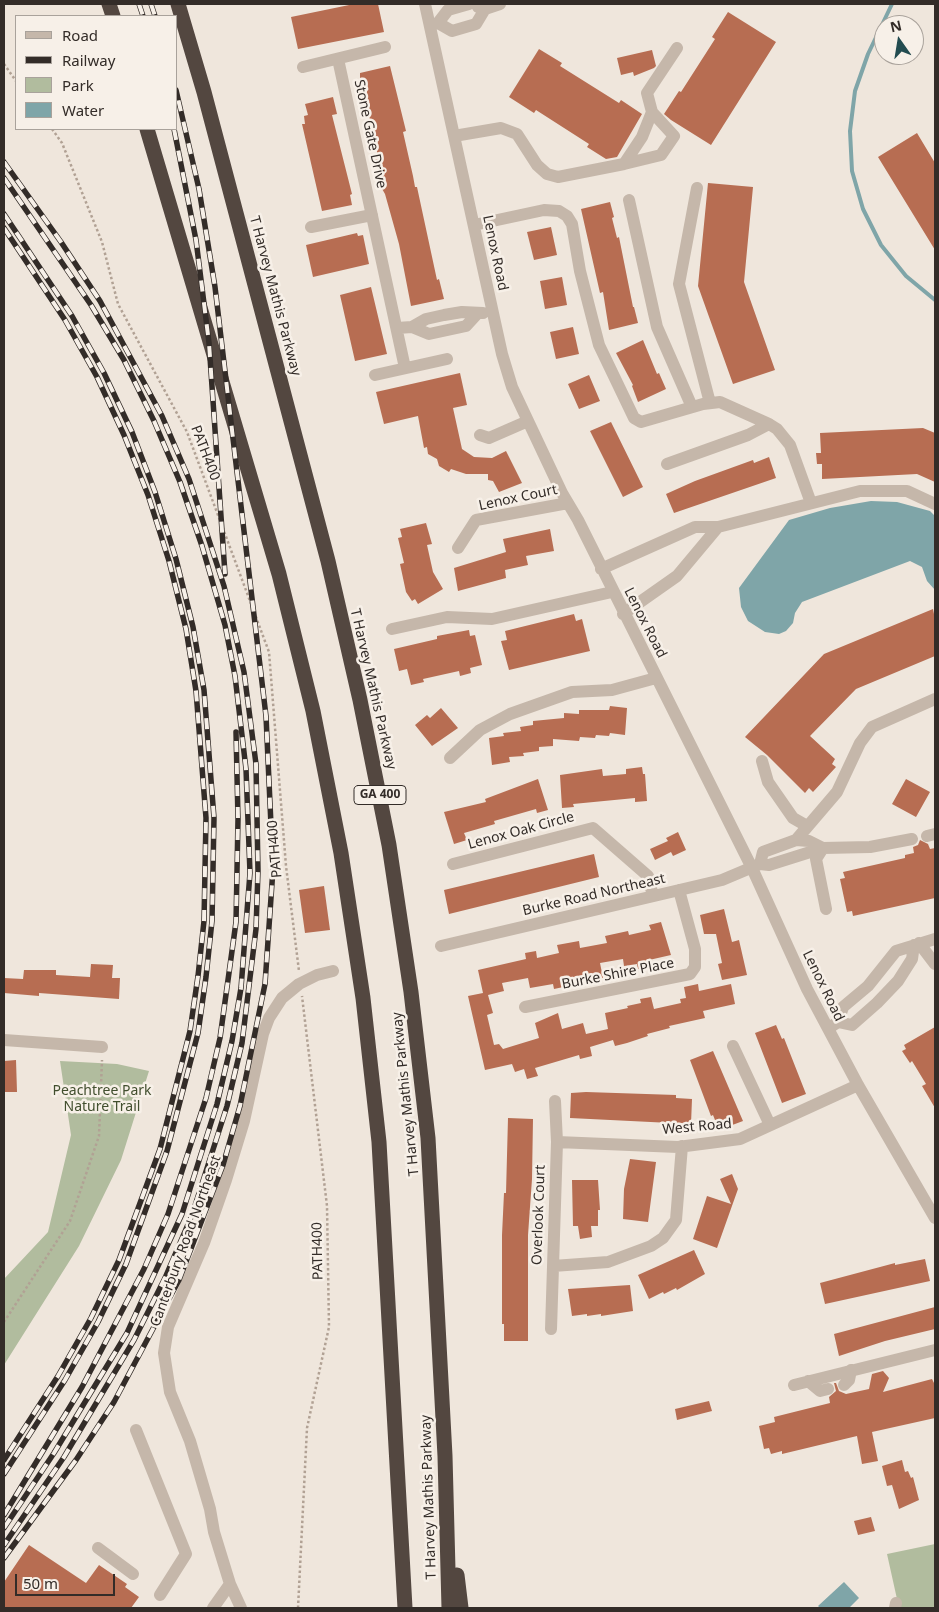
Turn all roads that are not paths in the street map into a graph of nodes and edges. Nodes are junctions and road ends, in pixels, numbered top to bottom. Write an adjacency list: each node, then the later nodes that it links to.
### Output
1 (178, 4): 88 (highway, T Harvey Mathis Parkway / GA 400)
2 (425, 4): 6 (street, Lenox Road)
3 (469, 4): 5 (street); 6 (street)
4 (500, 4): 5 (street)
5 (486, 9): 6 (street)
6 (434, 24): 13 (street, Lenox Road)
7 (385, 47): 9 (street)
8 (677, 48): 11 (street)
9 (338, 58): 10 (street); 17 (street, Stone Gate Drive)
10 (303, 67)
11 (652, 112): 14 (street); 14 (street)
12 (147, 130): 95 (highway, T Harvey Mathis Parkway)
13 (454, 136): 14 (street); 18 (street, Lenox Road)
14 (624, 164)
15 (697, 188): 29 (street)
16 (630, 200): 30 (street)
17 (372, 215): 19 (street); 23 (street, Stone Gate Drive)
18 (474, 224): 20 (street, Lenox Road); 30 (street)
19 (311, 227)
20 (492, 310): 21 (street); 31 (street, Lenox Road)
21 (477, 314): 22 (street); 25 (street)
22 (444, 315): 24 (street); 25 (street)
23 (397, 328): 24 (street); 27 (street, Stone Gate Drive)
24 (412, 328): 25 (street)
25 (447, 330)
26 (447, 359): 27 (street)
27 (405, 368): 28 (street)
28 (375, 375)
29 (710, 403): 30 (street); 32 (street)
30 (692, 407)
31 (528, 421): 33 (street); 35 (street, Lenox Road)
32 (770, 424): 34 (street); 36 (street)
33 (480, 435)
34 (667, 464)
35 (568, 503): 40 (street, Lenox Court); 42 (street, Lenox Road)
36 (811, 503): 37 (street); 38 (street)
37 (935, 504)
38 (718, 527): 39 (street); 41 (street)
39 (683, 533): 41 (street); 42 (street)
40 (458, 548)
41 (695, 554): 44 (street)
42 (601, 569): 43 (street, Lenox Road)
43 (612, 592): 44 (street, Lenox Road); 45 (street)
44 (624, 614): 46 (street, Lenox Road)
45 (392, 629)
46 (656, 678): 48 (street); 57 (street, Lenox Road)
47 (935, 699): 50 (street)
48 (450, 758)
49 (762, 761): 50 (street)
50 (807, 826): 52 (street)
51 (912, 839): 54 (street)
52 (796, 840): 53 (street); 54 (street)
53 (783, 845): 55 (street); 57 (street)
54 (823, 848): 55 (street, Burke Road Northeast); 60 (street)
55 (788, 857): 57 (street, Burke Road Northeast)
56 (453, 864): 59 (street, Lenox Oak Circle)
57 (756, 866): 58 (street, Burke Road Northeast); 69 (street, Lenox Road)
58 (679, 890): 59 (street, Burke Road Northeast); 68 (street, Burke Shire Place)
59 (653, 896): 63 (street, Burke Road Northeast)
60 (826, 909)
61 (935, 939): 62 (street)
62 (916, 944): 64 (street); 66 (street); 67 (street)
63 (441, 946)
64 (935, 964)
65 (334, 971): 91 (street, Canterbury Road Northeast)
66 (868, 986): 67 (street); 69 (street)
67 (880, 1000): 69 (street)
68 (525, 1007)
69 (833, 1025): 73 (street, Lenox Road)
70 (4, 1040): 72 (street)
71 (733, 1046): 75 (street)
72 (102, 1047)
73 (858, 1086): 75 (street, West Road); 78 (street, Lenox Road)
74 (555, 1101): 76 (street, Overlook Court)
75 (770, 1125): 77 (street, West Road)
76 (556, 1142): 77 (street, West Road); 79 (street, Overlook Court)
77 (682, 1146): 79 (street)
78 (935, 1218)
79 (553, 1266): 80 (street, Overlook Court)
80 (552, 1329)
81 (935, 1350): 82 (street)
82 (851, 1370): 83 (street); 85 (street)
83 (808, 1381): 84 (street); 86 (street)
84 (794, 1385)
85 (844, 1385)
86 (828, 1389)
87 (136, 1430): 92 (street)
88 (445, 1456): 96 (highway, T Harvey Mathis Parkway / GA 400); 97 (highway)
89 (98, 1548): 90 (street)
90 (133, 1574)
91 (230, 1584): 93 (street); 94 (street, Canterbury Road Northeast)
92 (160, 1594)
93 (213, 1608)
94 (241, 1608)
95 (405, 1608)
96 (449, 1608)
97 (461, 1608)

